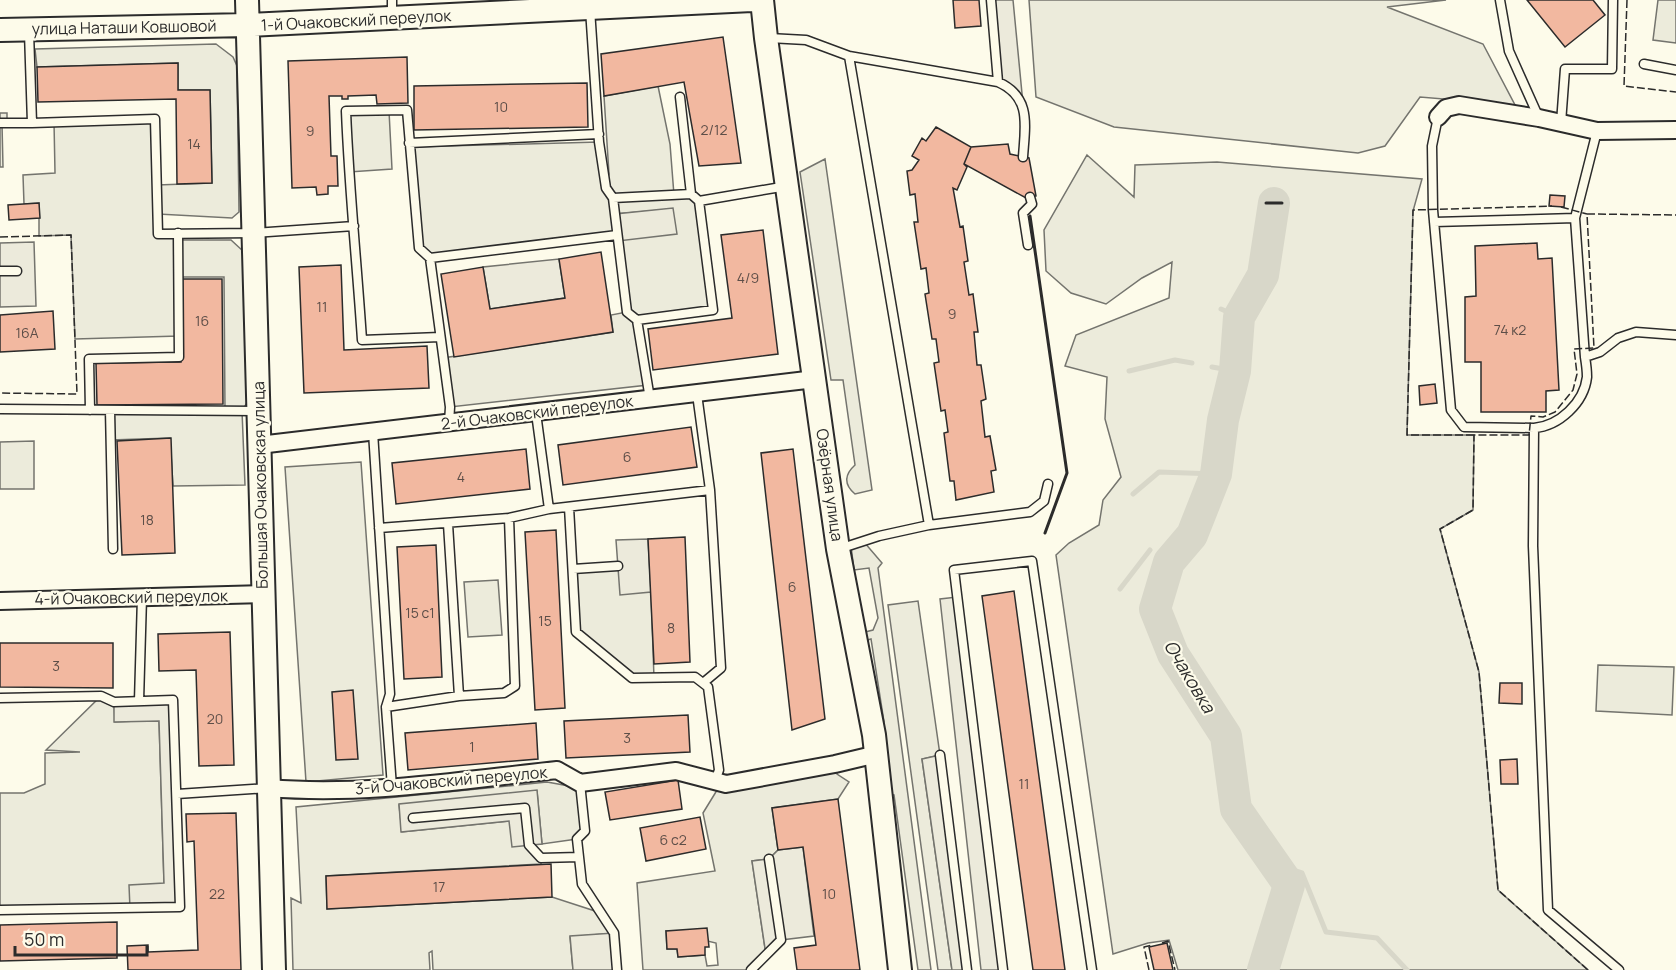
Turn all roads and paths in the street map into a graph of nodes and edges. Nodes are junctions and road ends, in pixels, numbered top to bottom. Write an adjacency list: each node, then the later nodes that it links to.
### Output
1 (247, 0): 9 (street, Большая Очаковская улица)
2 (752, 0): 8 (street, 1-й Очаковский переулок)
3 (762, 0): 12 (street, Озёрная улица)
4 (991, 0): 16 (lane)
5 (1500, 0): 19 (lane)
6 (1613, 0): 22 (lane)
7 (392, 9): 8 (street, 1-й Очаковский переулок); 9 (street, 1-й Очаковский переулок)
8 (590, 9): 25 (lane)
9 (248, 25): 11 (street, улица Наташи Ковшовой); 37 (street, Большая Очаковская улица)
10 (0, 30): 11 (street, улица Наташи Ковшовой)
11 (29, 30): 21 (lane)
12 (766, 38): 13 (lane); 28 (street, Озёрная улица)
13 (849, 56): 16 (lane); 65 (lane)
14 (1644, 64): 15 (lane)
15 (1676, 70)
16 (998, 82): 27 (lane)
17 (680, 97): 29 (lane)
18 (1438, 117): 19 (street); 34 (lane)
19 (1539, 118): 22 (street)
20 (0, 123): 21 (lane)
21 (32, 123): 36 (lane)
22 (1561, 123): 24 (street)
23 (1676, 130): 24 (street)
24 (1597, 131): 33 (lane)
25 (599, 135): 26 (lane); 31 (lane)
26 (409, 143): 35 (lane); 40 (lane)
27 (1023, 157)
28 (788, 186): 32 (lane); 47 (street, Озёрная улица)
29 (691, 194): 31 (lane); 32 (lane)
30 (1030, 197): 39 (lane)
31 (613, 198): 38 (lane)
32 (699, 201): 43 (lane)
33 (1575, 218): 34 (lane); 46 (lane)
34 (1434, 222): 56 (lane)
35 (354, 226): 37 (lane); 45 (lane)
36 (178, 233): 37 (lane); 51 (lane)
37 (254, 233): 53 (street, Большая Очаковская улица)
38 (617, 235): 40 (lane); 43 (lane)
39 (1028, 245)
40 (430, 258): 45 (lane)
41 (0, 271): 42 (lane)
42 (17, 271)
43 (638, 320): 49 (lane)
44 (1676, 334): 46 (lane)
45 (440, 337): 55 (lane)
46 (1585, 357): 56 (lane)
47 (815, 379): 48 (street, 2-й Очаковский переулок); 68 (street, Озёрная улица)
48 (697, 394): 49 (street, 2-й Очаковский переулок); 60 (lane)
49 (650, 399): 54 (street, 2-й Очаковский переулок)
50 (0, 409): 51 (lane)
51 (90, 410): 52 (lane)
52 (110, 410): 53 (lane); 67 (lane)
53 (259, 411): 58 (street, Большая Очаковская улица)
54 (536, 413): 55 (street, 2-й Очаковский переулок); 62 (lane)
55 (449, 423): 57 (street, 2-й Очаковский переулок)
56 (1534, 428): 97 (lane)
57 (373, 432): 58 (street, 2-й Очаковский переулок); 66 (lane)
58 (259, 445): 71 (street, Большая Очаковская улица)
59 (1048, 484): 65 (lane)
60 (710, 490): 61 (lane); 74 (lane)
61 (569, 507): 62 (lane); 70 (lane)
62 (549, 509): 63 (lane)
63 (509, 518): 64 (lane); 75 (lane)
64 (448, 524): 66 (lane); 75 (lane)
65 (929, 525): 68 (lane)
66 (379, 528): 78 (lane)
67 (113, 549)
68 (838, 549): 79 (street, Озёрная улица)
69 (618, 566): 70 (lane)
70 (573, 569): 74 (lane)
71 (262, 594): 72 (street, 4-й Очаковский переулок); 84 (street, Большая Очаковская улица)
72 (142, 597): 73 (street, 4-й Очаковский переулок); 77 (lane)
73 (0, 601)
74 (704, 683): 81 (lane)
75 (459, 696): 78 (lane)
76 (0, 698): 77 (lane)
77 (139, 701): 85 (lane)
78 (386, 706): 83 (lane)
79 (877, 754): 81 (street); 93 (street, Озёрная улица)
80 (940, 755): 94 (lane)
81 (715, 781): 82 (street)
82 (580, 783): 83 (street, 3-й Очаковский переулок); 87 (lane)
83 (392, 787): 84 (street, 3-й Очаковский переулок)
84 (269, 788): 85 (lane); 90 (street, Большая Очаковская улица)
85 (177, 794): 89 (lane)
86 (413, 818): 87 (lane)
87 (579, 857): 91 (lane)
88 (769, 859): 92 (lane)
89 (0, 910)
90 (274, 970)
91 (617, 970)
92 (751, 970)
93 (900, 970)
94 (967, 970)
95 (1003, 970): 96 (lane)
96 (1092, 970)
97 (1619, 970)

